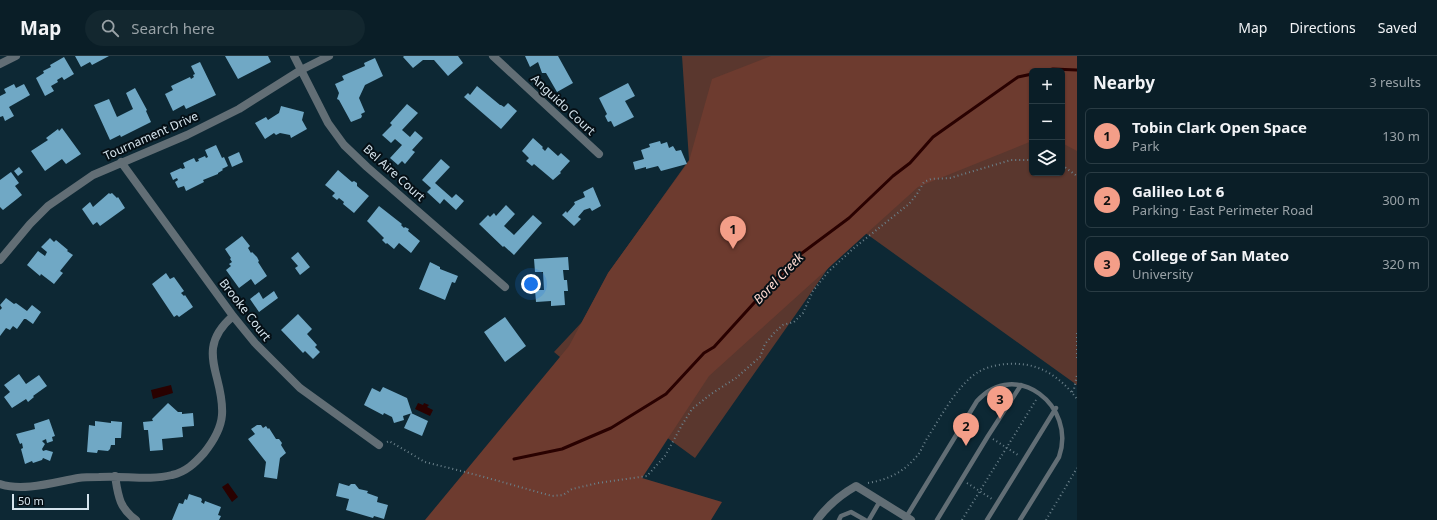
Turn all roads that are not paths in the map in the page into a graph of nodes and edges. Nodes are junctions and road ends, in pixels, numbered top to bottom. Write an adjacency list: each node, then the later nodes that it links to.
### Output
1 (16, 56): 5 (street)
2 (294, 56): 6 (street, Bel Aire Court)
3 (329, 56): 6 (street, Tournament Drive)
4 (493, 56): 7 (street, Anguido Court)
5 (0, 64)
6 (301, 70): 8 (street, Tournament Drive); 10 (street, Bel Aire Court)
7 (599, 154)
8 (121, 162): 9 (street, Tournament Drive); 11 (street, Brooke Court)
9 (0, 260)
10 (505, 287)
11 (233, 316): 14 (street, Brooke Court); 15 (street)
12 (1021, 385): 13 (lane); 18 (lane); 24 (lane)
13 (1056, 408): 25 (lane); 26 (lane)
14 (379, 445)
15 (115, 476): 16 (street); 19 (street)
16 (0, 484)
17 (880, 501): 18 (street); 20 (street); 23 (lane)
18 (907, 519)
19 (136, 520)
20 (817, 520)
21 (839, 520): 22 (lane)
22 (866, 520)
23 (869, 520)
24 (937, 520)
25 (987, 520)
26 (1020, 520)

